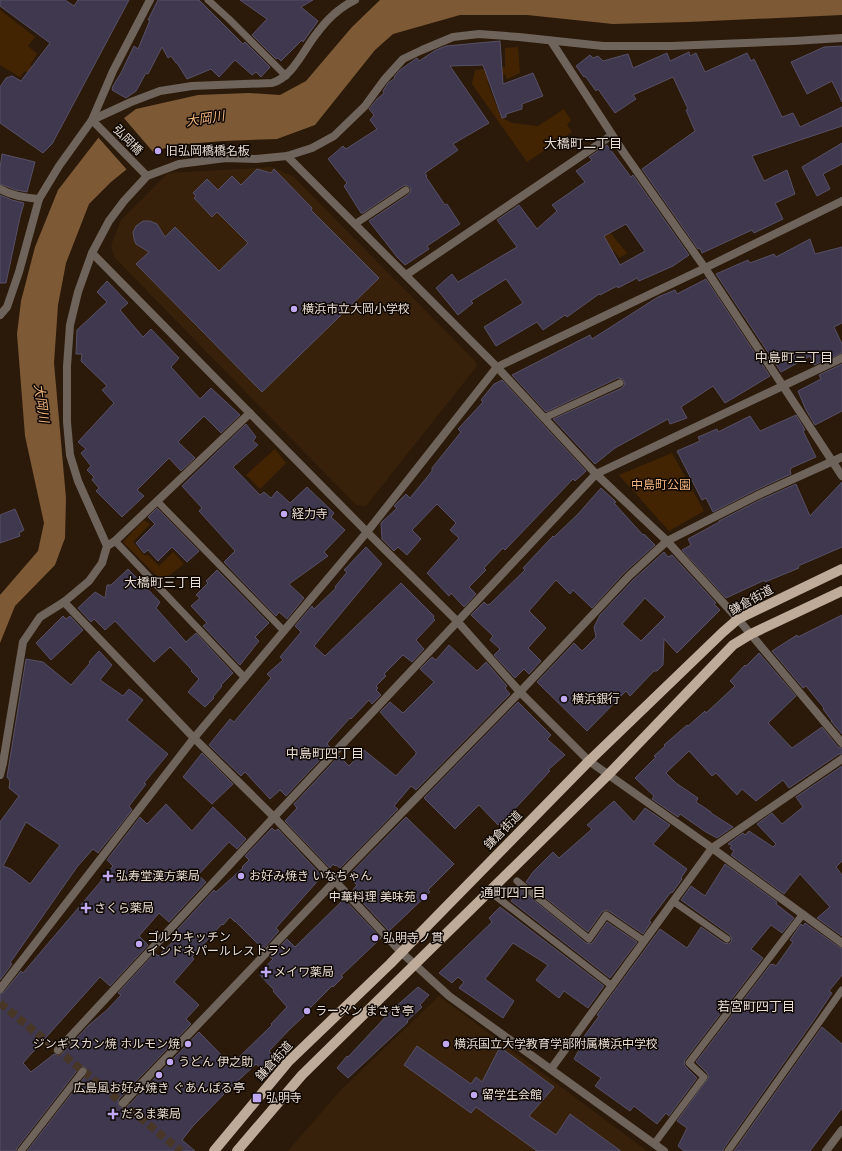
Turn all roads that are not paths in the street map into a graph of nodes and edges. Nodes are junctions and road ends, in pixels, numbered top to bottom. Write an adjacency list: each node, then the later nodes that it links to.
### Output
1 (150, 0): 7 (street)
2 (208, 0): 6 (lane)
3 (355, 0): 6 (street)
4 (842, 38): 5 (street)
5 (551, 41): 8 (street); 9 (street)
6 (286, 76): 7 (street)
7 (92, 120): 10 (street, 弘岡橋); 13 (street)
8 (612, 135): 17 (street); 18 (street)
9 (287, 156): 10 (street); 15 (street)
10 (147, 176): 16 (street)
11 (0, 190): 13 (street)
12 (406, 190): 15 (lane)
13 (39, 199): 19 (street)
14 (842, 201): 17 (street)
15 (355, 224): 18 (street)
16 (92, 253): 24 (street); 34 (street)
17 (704, 268): 21 (street); 23 (street)
18 (406, 275): 21 (street)
19 (0, 315)
20 (842, 358): 23 (street)
21 (497, 366): 25 (street); 31 (street)
22 (620, 383): 25 (lane)
23 (783, 386): 27 (street); 28 (street)
24 (250, 413): 30 (street); 31 (street)
25 (544, 418): 28 (street)
26 (842, 457): 27 (street)
27 (832, 461): 29 (street); 33 (street)
28 (596, 474): 33 (street); 39 (street)
29 (842, 476)
30 (157, 501): 32 (street); 40 (lane)
31 (366, 532): 39 (street); 40 (street)
32 (115, 541): 34 (street); 42 (lane)
33 (667, 541): 38 (street); 43 (street)
34 (107, 546): 37 (street)
35 (842, 569): 38 (main road, 鎌倉街道)
36 (842, 591): 41 (main road)
37 (64, 602): 44 (street); 48 (street)
38 (738, 619): 41 (street); 47 (main road, 鎌倉街道)
39 (457, 621): 43 (street); 50 (street)
40 (284, 631): 42 (street)
41 (751, 634): 45 (street); 49 (main road)
42 (245, 678): 44 (street)
43 (520, 692): 47 (street); 52 (street)
44 (194, 738): 50 (street); 63 (street)
45 (842, 743)
46 (842, 759): 51 (street)
47 (589, 761): 49 (street); 60 (main road, 鎌倉街道)
48 (0, 775)
49 (608, 775): 51 (street); 54 (main road)
50 (274, 817): 52 (street); 65 (street)
51 (712, 848): 55 (street); 56 (street)
52 (336, 881): 60 (street); 68 (street)
53 (517, 881): 58 (lane)
54 (489, 892): 61 (main road); 62 (lane)
55 (674, 902): 57 (lane); 58 (street)
56 (803, 914): 59 (street); 70 (lane)
57 (727, 939)
58 (644, 941): 62 (street)
59 (842, 943)
60 (401, 952): 61 (street); 72 (main road, 鎌倉街道)
61 (415, 965): 66 (street); 73 (main road)
62 (612, 986): 66 (street)
63 (0, 989)
64 (842, 990): 75 (lane)
65 (58, 1050)
66 (551, 1069): 70 (street)
67 (83, 1071): 71 (lane)
68 (123, 1103)
69 (842, 1130): 76 (street)
70 (654, 1144): 74 (street)
71 (21, 1151)
72 (214, 1151)
73 (237, 1151)
74 (664, 1151)
75 (728, 1151)
76 (826, 1151)

